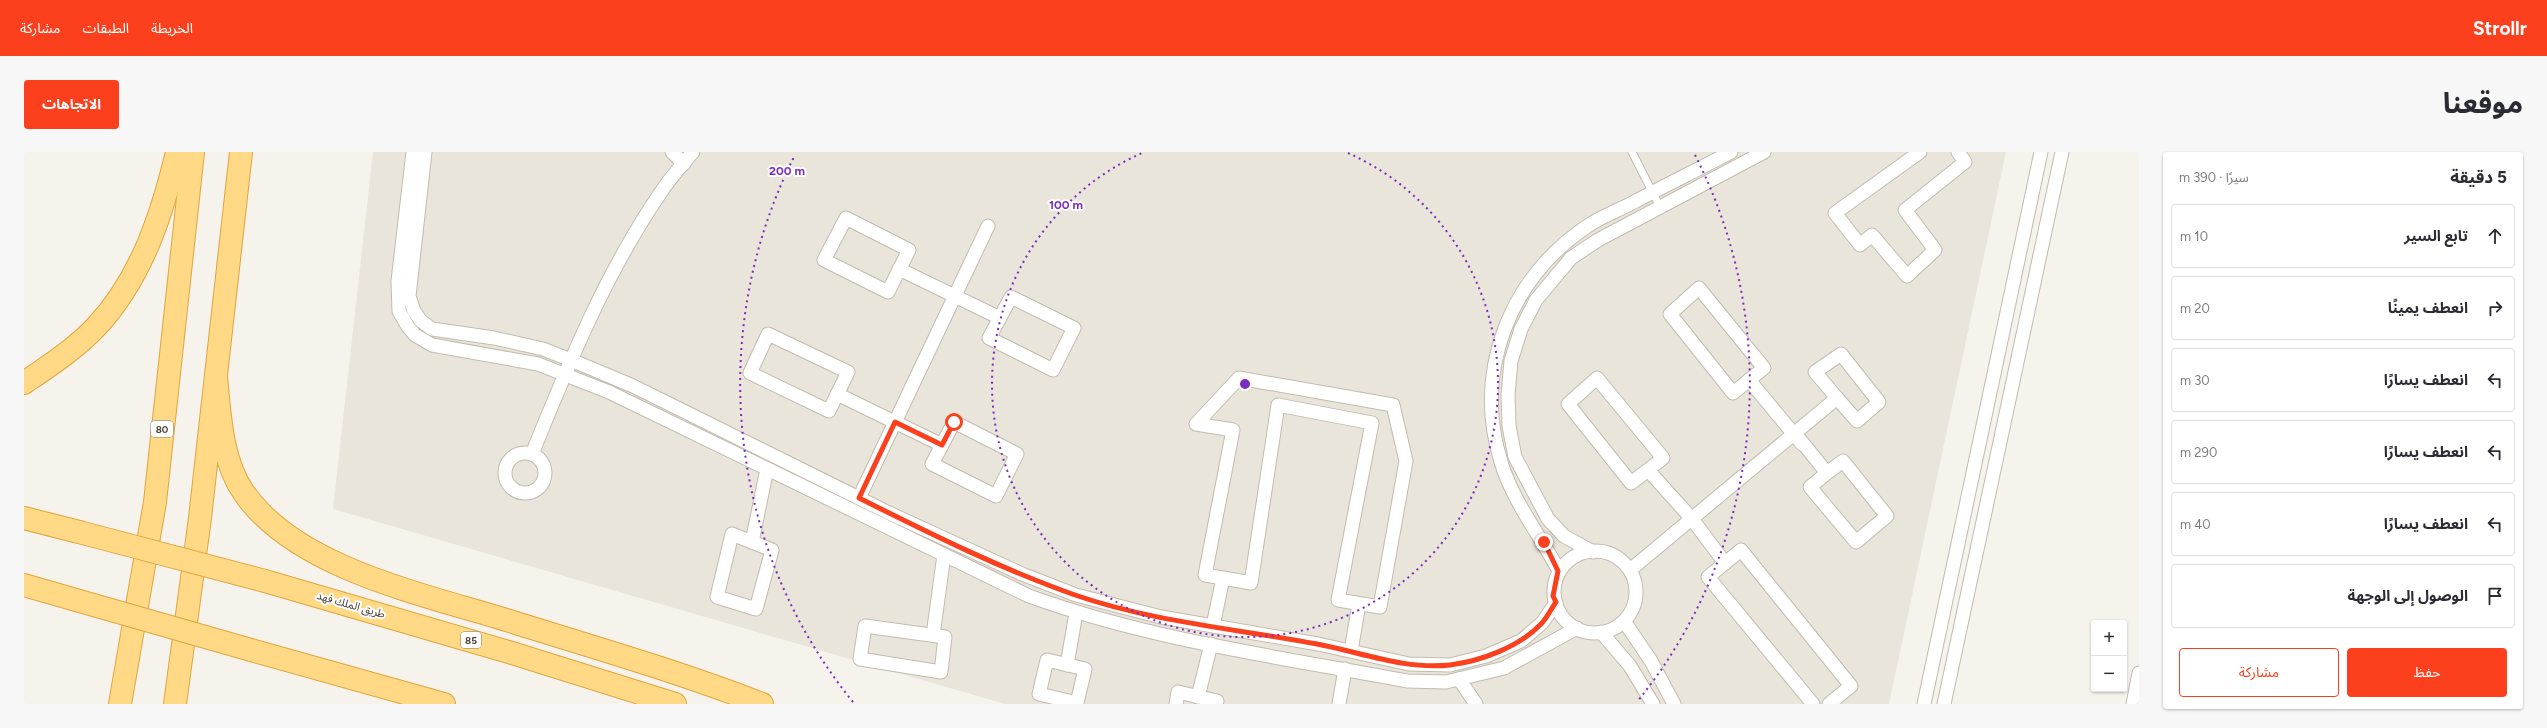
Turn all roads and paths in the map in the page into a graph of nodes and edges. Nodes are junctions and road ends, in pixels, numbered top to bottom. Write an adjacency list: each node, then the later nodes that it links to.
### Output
1 (177, 152): 26 (highway)
2 (193, 152): 63 (highway, 80)
3 (242, 152): 24 (highway)
4 (413, 152): 23 (street)
5 (425, 152): 22 (street)
6 (672, 152): 15 (street)
7 (693, 152): 15 (street)
8 (1632, 152): 16 (lane)
9 (1731, 152): 16 (street)
10 (1764, 152): 17 (street)
11 (1920, 152): 12 (street)
12 (1958, 152)
13 (2041, 152): 77 (street)
14 (2062, 152): 78 (street)
15 (684, 164): 22 (street)
16 (1653, 192): 17 (lane); 44 (street)
17 (1660, 207): 40 (street)
18 (988, 226): 20 (street)
19 (899, 269): 19 (street); 20 (street)
20 (955, 296): 21 (street); 29 (street)
21 (1000, 318): 21 (street)
22 (571, 360): 23 (street); 36 (street)
23 (564, 374): 32 (street); 33 (street)
24 (216, 377): 64 (highway); 68 (highway)
25 (1749, 380): 25 (street); 30 (street)
26 (24, 383)
27 (837, 394): 27 (street); 29 (street)
28 (1837, 398): 28 (street); 30 (street)
29 (895, 422): 31 (street); 36 (street)
30 (1797, 437): 35 (street); 38 (street)
31 (942, 445): 31 (street)
32 (532, 454)
33 (767, 469): 39 (street); 41 (street)
34 (1648, 470): 34 (street); 38 (street)
35 (1827, 473): 35 (street)
36 (859, 498): 51 (street)
37 (24, 518): 67 (highway, طريق الملك فهد / 85, bridge)
38 (1692, 519): 42 (street); 43 (street)
39 (752, 542): 39 (street)
40 (1593, 552): 43 (street); 44 (street)
41 (944, 555): 49 (street); 54 (street)
42 (1725, 563): 75 (street); 76 (street)
43 (1630, 570): 50 (street)
44 (1558, 571): 47 (street)
45 (1223, 578): 48 (street); 48 (street); 51 (street)
46 (24, 585): 57 (highway, bridge)
47 (1556, 602): 52 (street); 56 (street)
48 (1359, 604): 56 (street)
49 (1076, 613): 55 (street); 58 (street)
50 (1624, 621): 53 (street); 74 (street)
51 (1213, 626): 56 (street)
52 (1577, 628): 53 (street); 61 (street)
53 (1602, 632): 73 (street)
54 (933, 636): 54 (street)
55 (1211, 644): 59 (street); 62 (street)
56 (1351, 651)
57 (292, 661): 65 (highway); 66 (highway)
58 (1067, 665)
59 (1345, 669): 61 (street); 71 (street)
60 (2139, 673): 79 (street)
61 (1459, 679): 72 (street)
62 (1198, 697): 69 (street); 70 (street)
63 (120, 704)
64 (175, 704)
65 (402, 704)
66 (444, 704)
67 (675, 704)
68 (762, 704)
69 (1176, 704)
70 (1216, 704)
71 (1339, 704)
72 (1476, 704)
73 (1652, 704)
74 (1674, 704)
75 (1813, 704)
76 (1829, 704)
77 (1924, 704)
78 (1944, 704)
79 (2133, 704)

